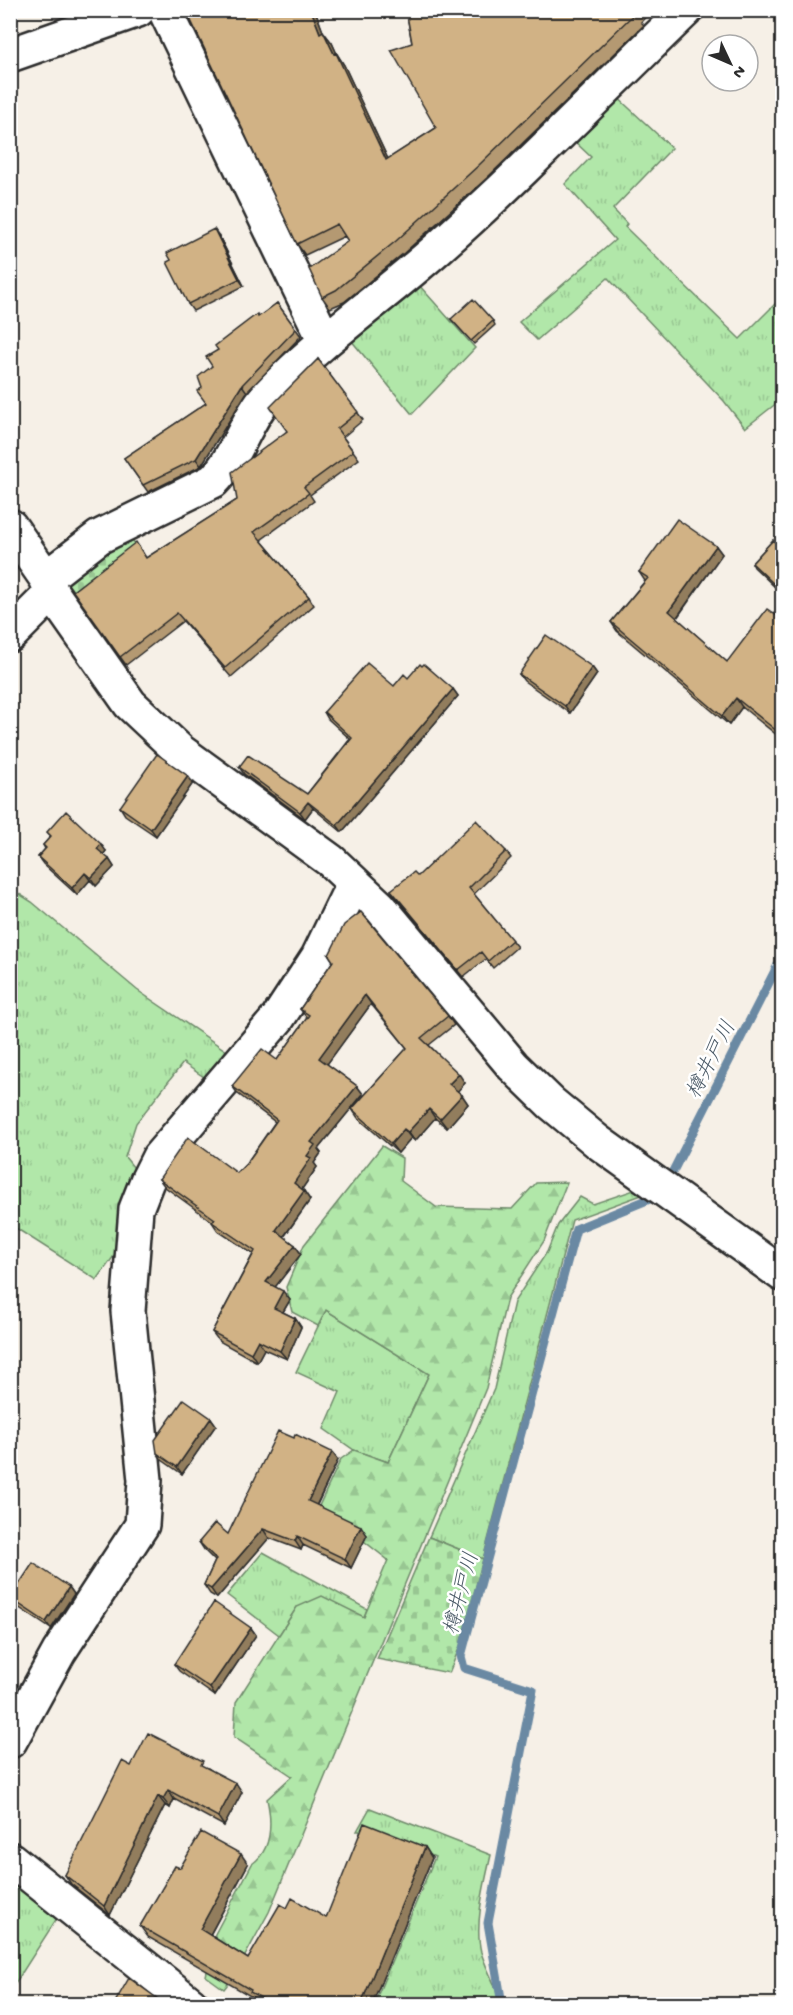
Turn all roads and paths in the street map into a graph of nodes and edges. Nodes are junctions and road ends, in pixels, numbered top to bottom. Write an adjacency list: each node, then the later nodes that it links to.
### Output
1 (138, 10): 4 (street)
2 (165, 10): 5 (street)
3 (686, 10): 5 (street)
4 (10, 55)
5 (325, 341): 7 (street)
6 (10, 526): 7 (street)
7 (49, 586): 8 (street); 9 (street)
8 (10, 635)
9 (355, 885): 10 (street); 11 (street)
10 (783, 1274)
11 (10, 1741)
12 (10, 1859): 13 (street)
13 (191, 2004)

